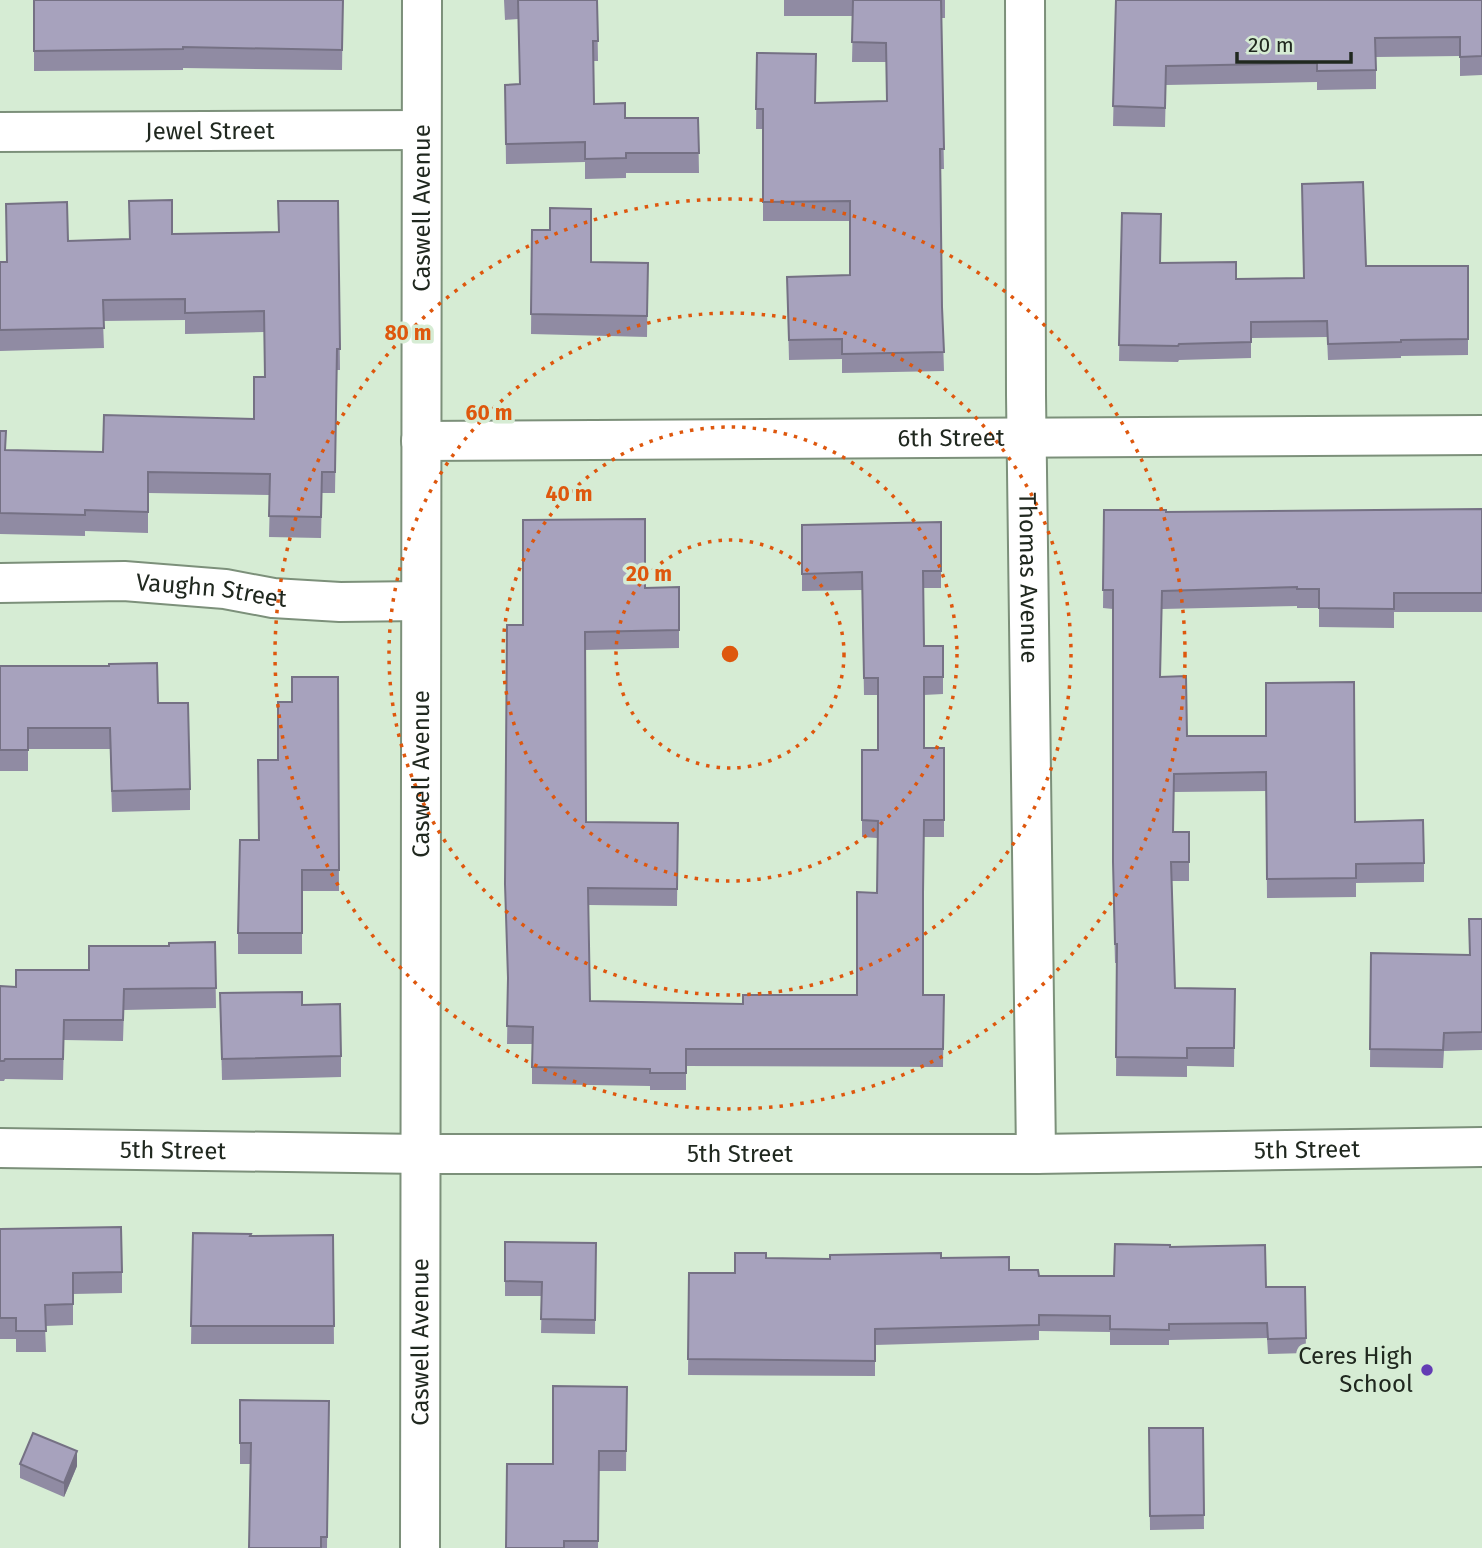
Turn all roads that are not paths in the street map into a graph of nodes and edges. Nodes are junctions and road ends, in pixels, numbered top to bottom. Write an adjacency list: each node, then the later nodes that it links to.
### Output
1 (422, 0): 3 (street, Caswell Avenue)
2 (1025, 0): 6 (street, Thomas Avenue)
3 (421, 130): 4 (street, Jewel Street); 7 (street, Caswell Avenue)
4 (0, 132)
5 (1482, 435): 6 (street, 6th Street)
6 (1027, 438): 7 (street, 6th Street); 13 (street, Thomas Avenue)
7 (421, 441): 9 (street, Caswell Avenue)
8 (0, 583): 9 (street, Vaughn Street)
9 (421, 601): 12 (street, Caswell Avenue)
10 (1482, 1147): 13 (street, 5th Street)
11 (0, 1148): 12 (street, 5th Street)
12 (421, 1154): 13 (street, 5th Street); 14 (street, Caswell Avenue)
13 (1036, 1154)
14 (421, 1548)

